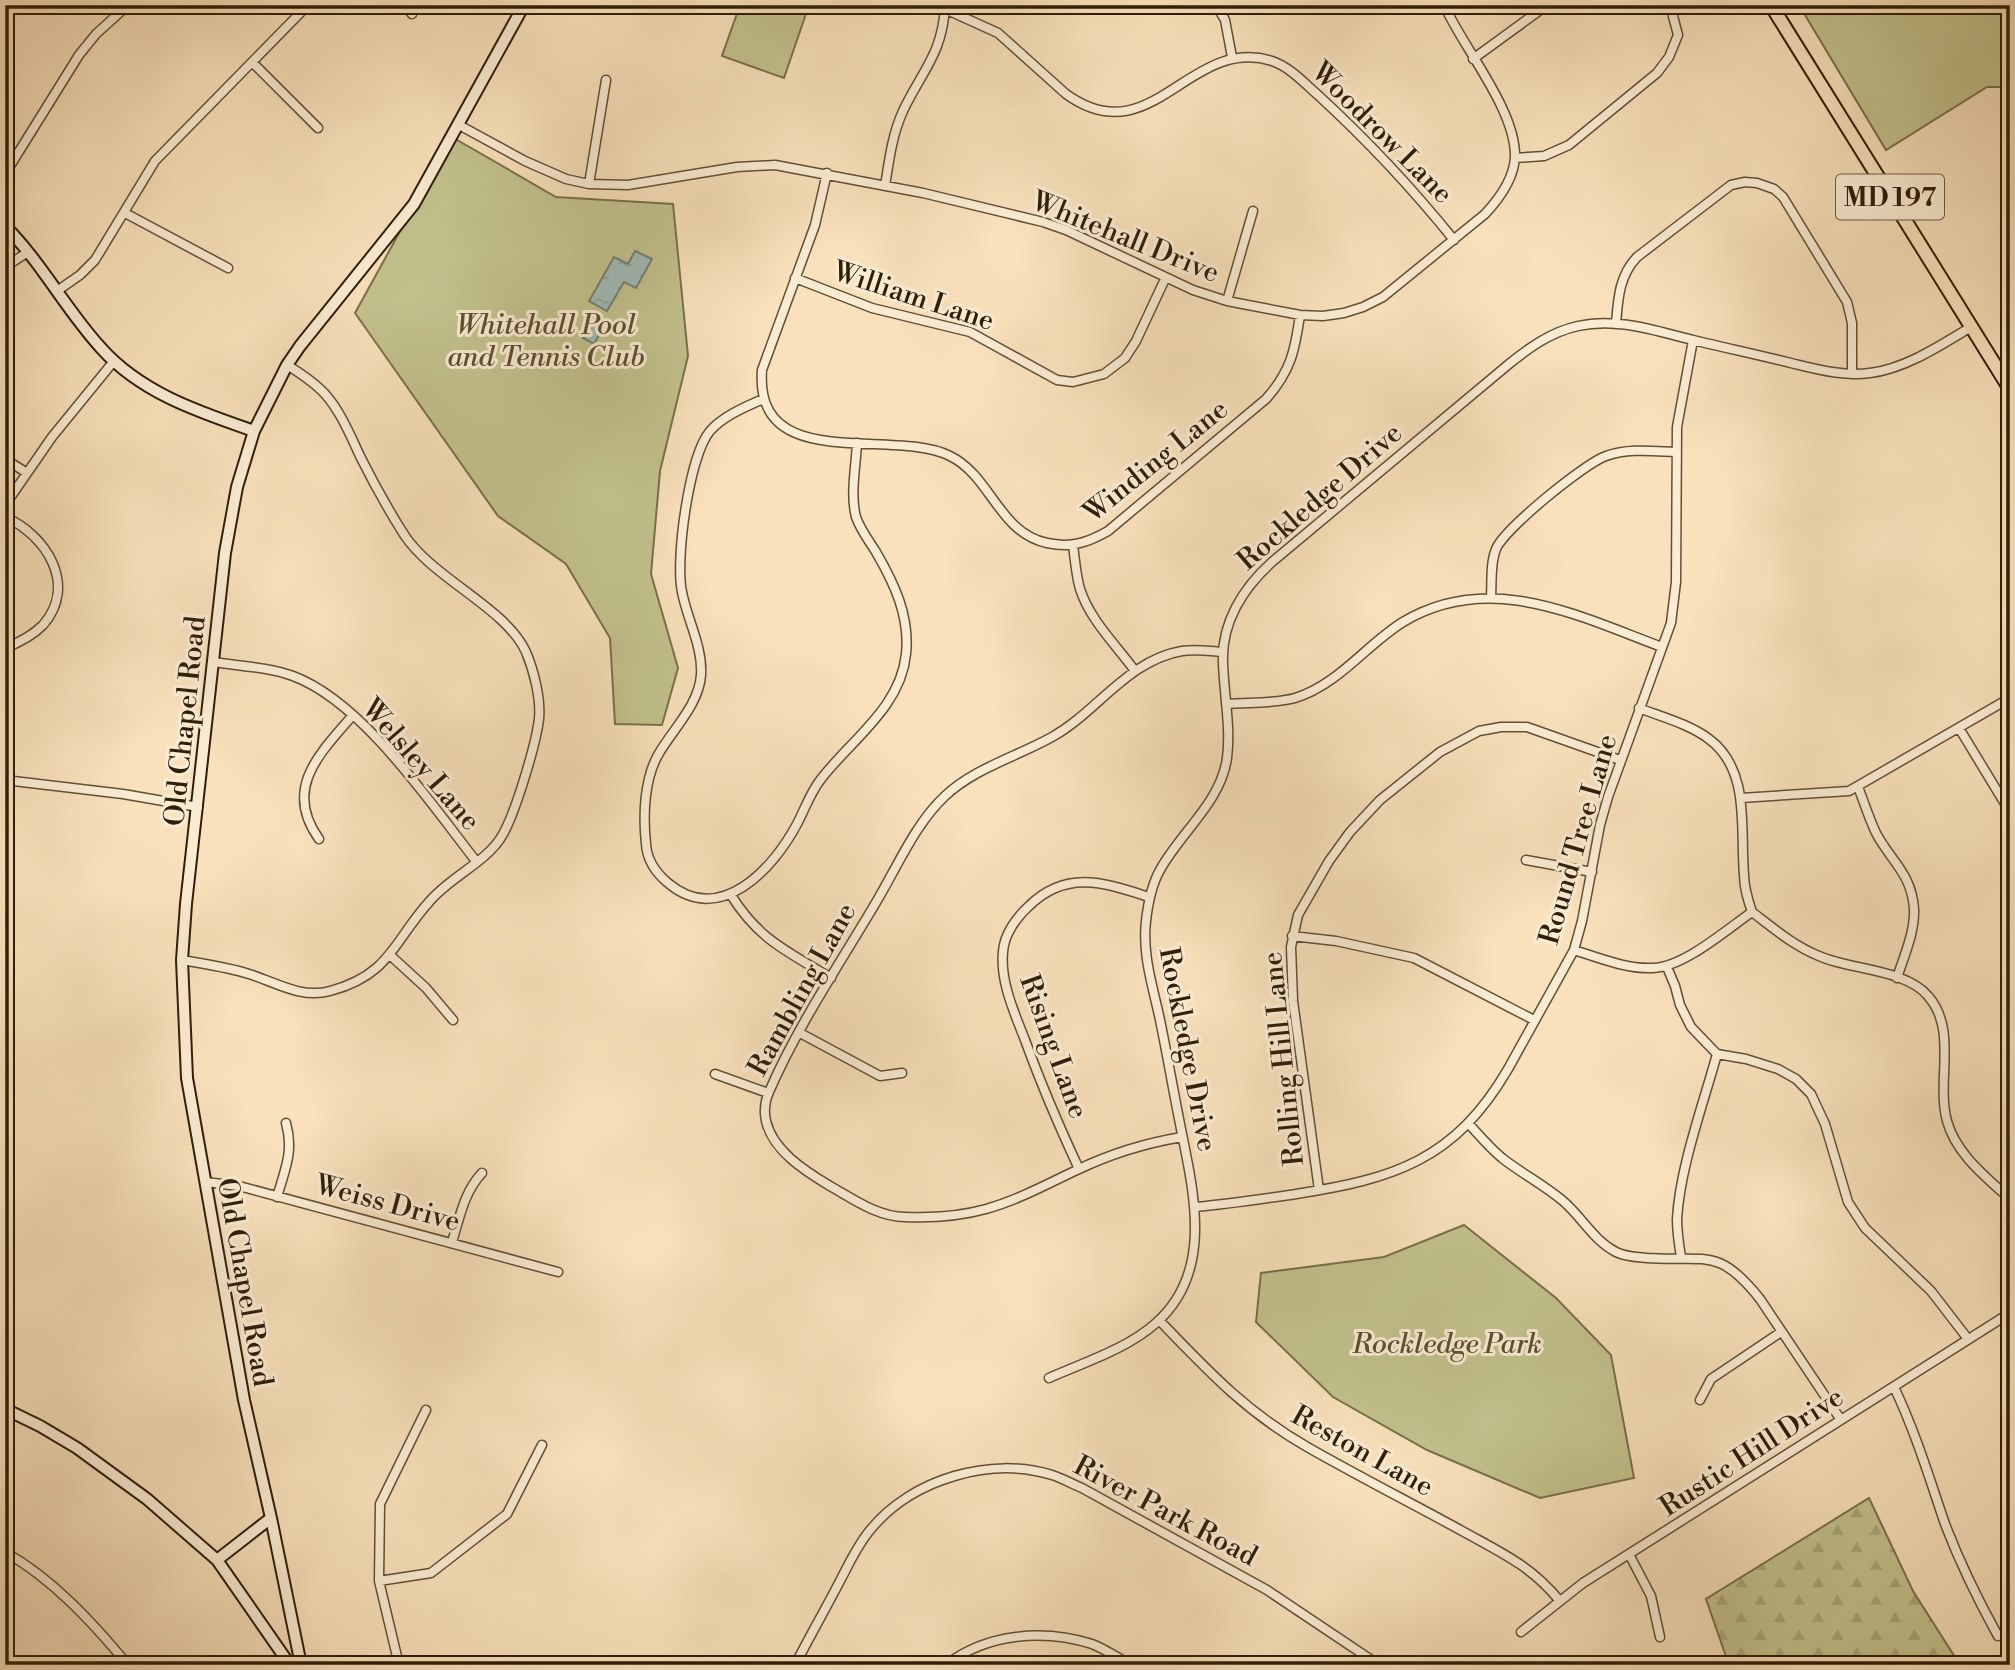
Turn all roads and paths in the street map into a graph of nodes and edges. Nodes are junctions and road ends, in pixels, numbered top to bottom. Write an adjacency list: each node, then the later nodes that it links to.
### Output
1 (128, 5): 20 (street)
2 (308, 5): 14 (street)
3 (405, 5): 11 (street)
4 (524, 5): 16 (street, Old Chapel Road)
5 (1216, 5): 12 (street)
6 (1444, 5): 13 (street)
7 (1547, 5): 13 (street)
8 (1670, 5): 18 (street)
9 (1771, 5): 36 (main road, MD 197)
10 (945, 7): 12 (street); 22 (street)
11 (412, 14)
12 (1232, 57): 26 (street, Woodrow Lane)
13 (1472, 59): 18 (street)
14 (252, 62): 17 (street); 24 (street)
15 (606, 80): 21 (street)
16 (459, 125): 21 (street, Whitehall Drive); 39 (street, Old Chapel Road)
17 (318, 128)
18 (1515, 158): 26 (street, Whitehall Drive)
19 (827, 173): 21 (street, Whitehall Drive); 22 (street, Whitehall Drive); 30 (street)
20 (5, 174)
21 (589, 184)
22 (885, 186): 31 (street, Whitehall Drive)
23 (1253, 211): 33 (street)
24 (125, 213): 29 (street); 32 (street)
25 (5, 226): 27 (street)
26 (1454, 240): 34 (street, Whitehall Drive)
27 (28, 252): 28 (street); 32 (street)
28 (5, 267)
29 (228, 268)
30 (795, 278): 31 (street, William Lane); 42 (street)
31 (1165, 279): 33 (street, Whitehall Drive)
32 (57, 291): 38 (street)
33 (1227, 301): 34 (street, Whitehall Drive)
34 (1300, 315): 50 (street, Winding Lane)
35 (1616, 324): 37 (street, Rockledge Drive); 40 (street); 54 (street, Rockledge Drive)
36 (1970, 327): 40 (street, Rockledge Drive); 41 (main road, MD 197)
37 (1693, 340): 40 (street, Rockledge Drive); 45 (street, Round Tree Lane)
38 (114, 361): 43 (street); 47 (street)
39 (287, 365): 43 (street, Old Chapel Road); 70 (street)
40 (1852, 374)
41 (2010, 389)
42 (763, 399): 44 (street, Winding Lane); 72 (street)
43 (254, 431): 55 (street, Old Chapel Road)
44 (857, 443): 50 (street, Winding Lane); 72 (street)
45 (1675, 452): 51 (street); 52 (street, Round Tree Lane)
46 (5, 459): 47 (street)
47 (27, 473): 48 (street)
48 (5, 505)
49 (5, 517): 53 (street)
50 (1073, 545): 56 (street)
51 (1491, 597): 52 (street); 58 (street)
52 (1662, 647): 59 (street, Round Tree Lane)
53 (5, 648)
54 (1223, 652): 56 (street, Rambling Lane); 58 (street, Rockledge Drive)
55 (214, 662): 60 (street, Welsley Lane); 66 (street, Old Chapel Road)
56 (1135, 671): 80 (street, Rambling Lane)
57 (2010, 698): 61 (street)
58 (1226, 704): 73 (street, Rockledge Drive)
59 (1639, 708): 62 (street, Round Tree Lane); 65 (street)
60 (353, 715): 68 (street); 70 (street, Welsley Lane)
61 (1959, 728): 64 (street); 67 (street)
62 (1620, 760): 71 (street, Round Tree Lane); 75 (street, Rolling Hill Lane)
63 (5, 780): 66 (street)
64 (1858, 788): 65 (street); 81 (street)
65 (1741, 798): 74 (street)
66 (198, 807): 78 (street, Old Chapel Road)
67 (2010, 812)
68 (318, 839)
69 (1525, 860): 71 (street)
70 (476, 861): 77 (street)
71 (1592, 872): 76 (street, Round Tree Lane)
72 (731, 895): 80 (street)
73 (1149, 897): 91 (street, Rockledge Drive); 92 (street, Rising Lane)
74 (1752, 912): 79 (street); 81 (street)
75 (1292, 936): 83 (street); 95 (street, Rolling Hill Lane)
76 (1574, 950): 79 (street); 83 (street, Round Tree Lane)
77 (391, 956): 78 (street); 82 (street)
78 (182, 960): 94 (street, Old Chapel Road)
79 (1667, 967): 85 (street)
80 (831, 978): 84 (street, Rambling Lane)
81 (1897, 978): 97 (street)
82 (453, 1020)
83 (1534, 1020): 89 (street, Round Tree Lane)
84 (800, 1033): 86 (street); 88 (street, Rambling Lane)
85 (1717, 1054): 100 (street); 105 (street)
86 (902, 1073)
87 (715, 1074): 88 (street)
88 (768, 1093): 92 (street, Rambling Lane)
89 (1468, 1123): 95 (street, Round Tree Lane); 100 (street)
90 (286, 1124): 96 (street)
91 (1182, 1137): 92 (street, Rambling Lane); 98 (street, Rockledge Drive)
92 (1079, 1168)
93 (482, 1173): 99 (street)
94 (205, 1182): 96 (street, Weiss Drive); 113 (street, Old Chapel Road)
95 (1319, 1190): 98 (street, Round Tree Lane)
96 (277, 1197): 99 (street, Weiss Drive)
97 (2010, 1199)
98 (1195, 1207): 103 (street, Rockledge Drive)
99 (452, 1242): 101 (street, Weiss Drive)
100 (1681, 1257): 104 (street)
101 (558, 1272)
102 (2010, 1313): 105 (street, Rustic Hill Drive)
103 (1159, 1320): 106 (street, Rockledge Drive); 118 (street, Reston Lane)
104 (1781, 1332): 108 (street); 111 (street)
105 (1968, 1339): 107 (street, Rustic Hill Drive)
106 (1049, 1378)
107 (1894, 1387): 111 (street, Rustic Hill Drive); 120 (street)
108 (1700, 1400)
109 (5, 1409): 116 (street)
110 (426, 1410): 117 (street)
111 (1841, 1420): 115 (street, Rustic Hill Drive)
112 (542, 1445): 117 (street)
113 (271, 1518): 116 (street); 125 (street, Old Chapel Road)
114 (5, 1552): 123 (street)
115 (1630, 1556): 118 (street, Rustic Hill Drive); 121 (street)
116 (217, 1560): 124 (street)
117 (379, 1581): 126 (street)
118 (1559, 1600): 119 (street, Rustic Hill Drive)
119 (1521, 1632)
120 (1998, 1636)
121 (1660, 1637)
122 (1363, 1656): 127 (street, River Park Road); 130 (street); 131 (street, River Park Road)
123 (128, 1665)
124 (290, 1665)
125 (301, 1665)
126 (399, 1665)
127 (795, 1665)
128 (946, 1665): 129 (street)
129 (1131, 1665)
130 (1357, 1665)
131 (1379, 1665)

